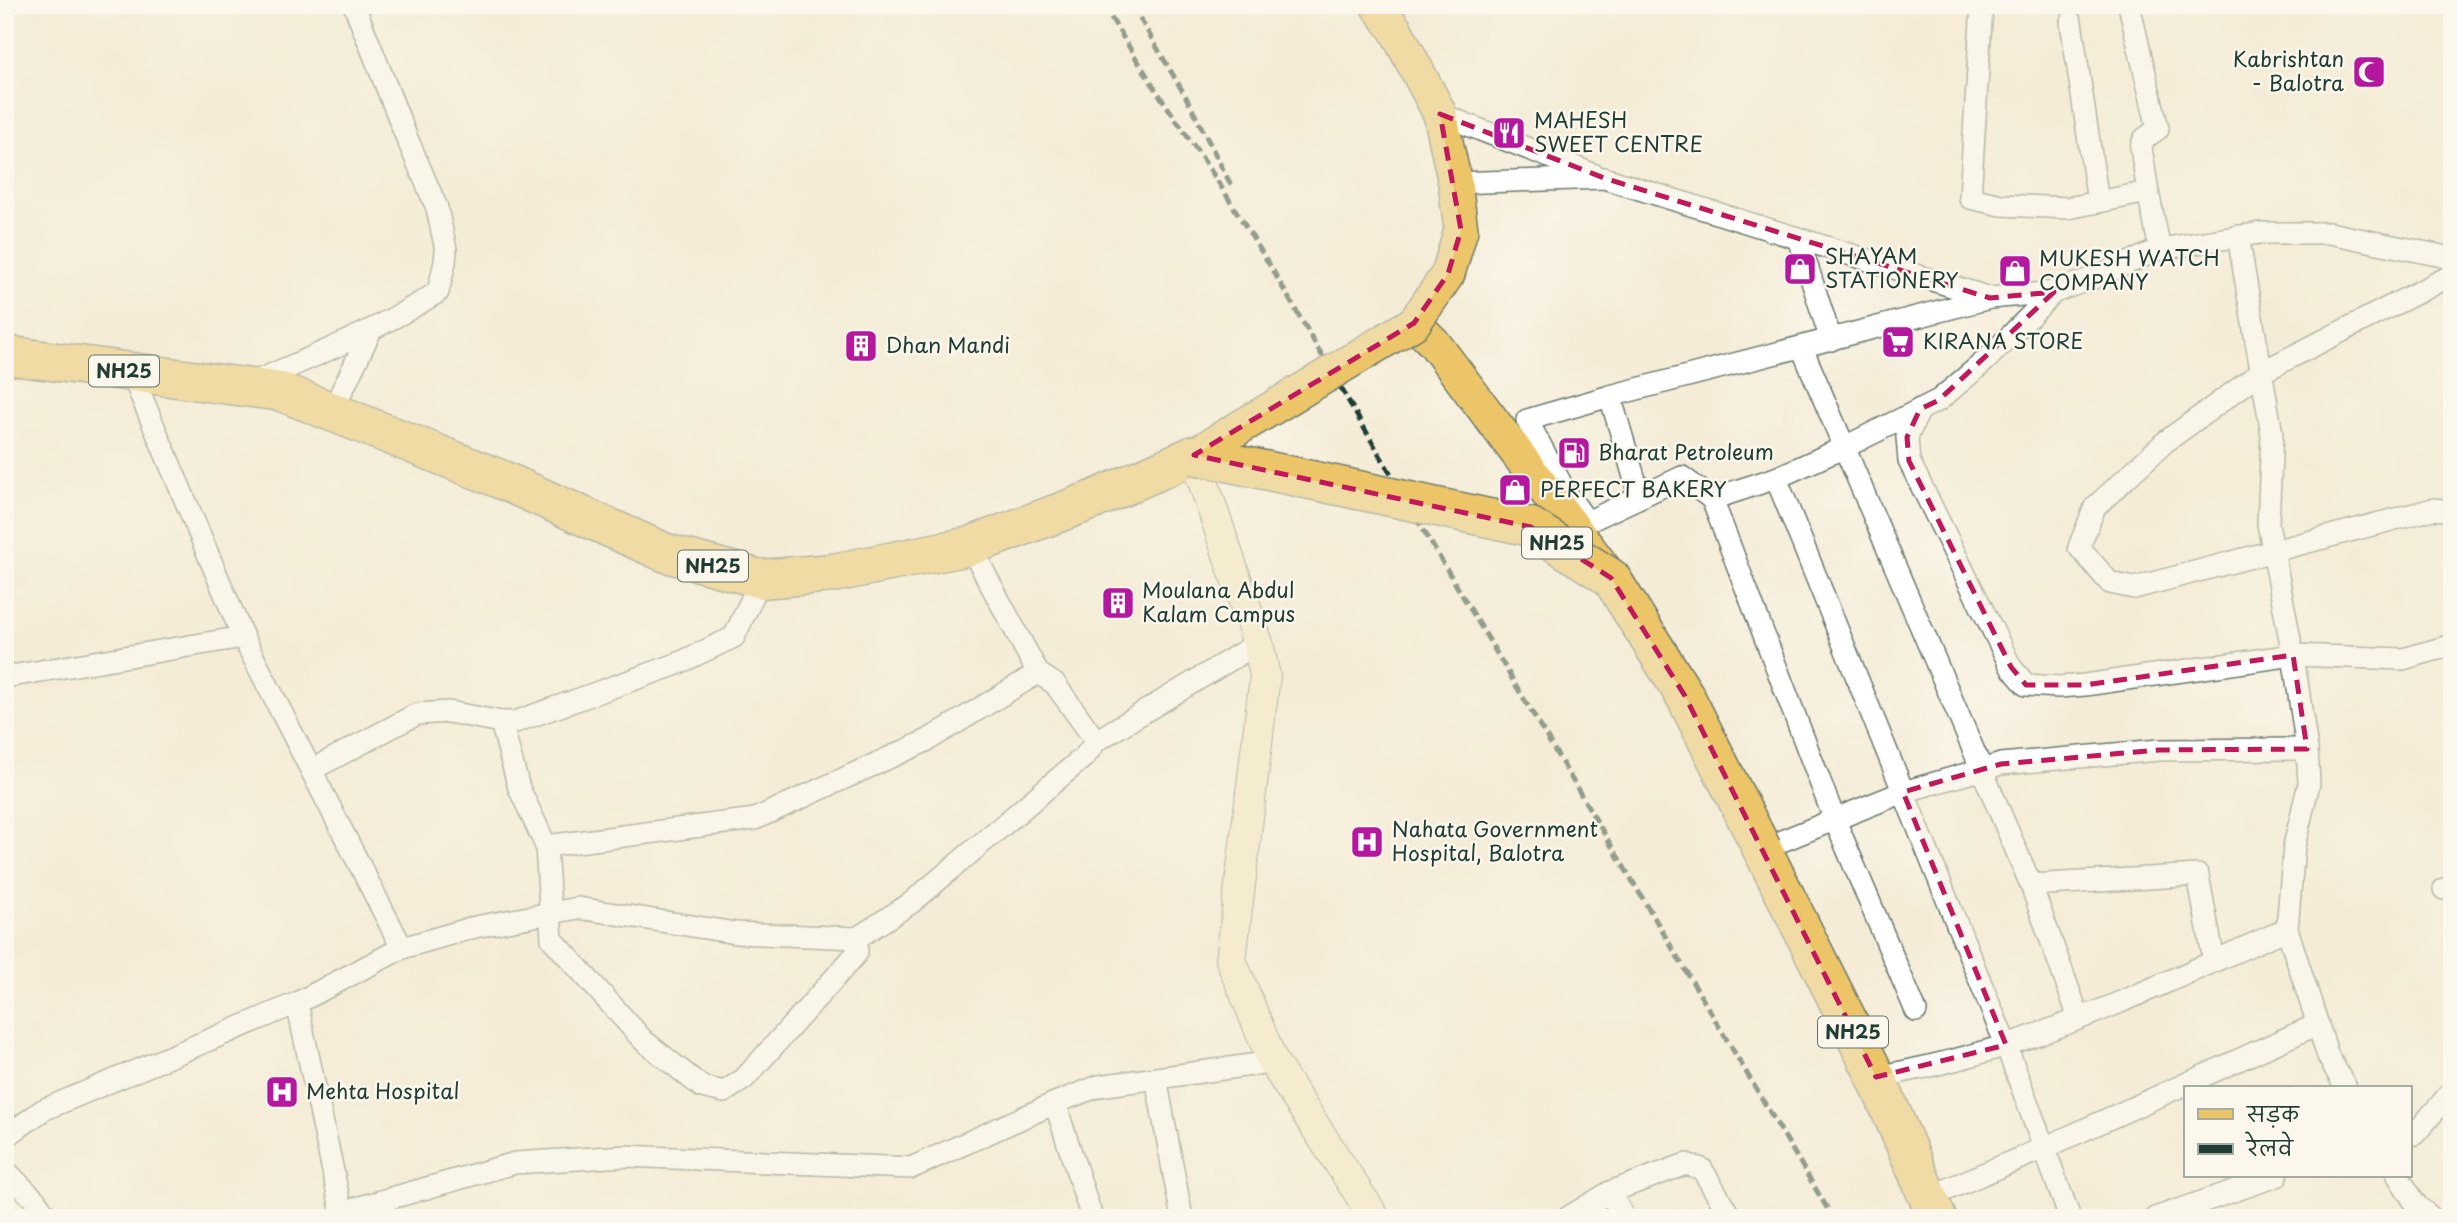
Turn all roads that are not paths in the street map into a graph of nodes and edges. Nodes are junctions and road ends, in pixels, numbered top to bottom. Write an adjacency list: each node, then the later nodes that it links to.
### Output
1 (354, 5): 19 (street)
2 (1377, 5): 6 (main road)
3 (1982, 5): 10 (street)
4 (2129, 5): 9 (street)
5 (2071, 22): 10 (street)
6 (1440, 114): 7 (street); 8 (main road)
7 (1604, 178): 8 (street); 12 (street)
8 (1455, 183): 18 (main road, bridge)
9 (2148, 192): 10 (street); 13 (street)
10 (2098, 202)
11 (2238, 236): 13 (street); 14 (street); 24 (street)
12 (1798, 238): 17 (street); 20 (street)
13 (2160, 249): 16 (street)
14 (2452, 258)
15 (2452, 275): 24 (street)
16 (2054, 292): 17 (street); 27 (street)
17 (1990, 299): 20 (street)
18 (1414, 323): 30 (main road, bridge); 37 (main road, bridge)
19 (371, 330): 25 (street); 28 (street)
20 (1831, 340): 21 (street)
21 (1802, 348): 26 (street); 29 (street)
22 (5, 355): 23 (highway, NH25)
23 (131, 372): 25 (highway, NH25); 39 (street)
24 (2260, 373): 36 (street); 36 (street)
25 (243, 387): 28 (highway, NH25)
26 (1610, 396): 32 (street); 32 (street)
27 (1920, 409): 29 (street); 42 (street)
28 (332, 412): 38 (highway, NH25)
29 (1843, 448): 31 (street); 48 (street)
30 (1194, 455): 35 (highway, NH25); 37 (highway, NH25, bridge); 40 (street)
31 (1776, 478): 33 (street); 50 (street)
32 (1640, 497): 33 (street)
33 (1712, 499): 51 (street)
34 (2452, 511): 36 (street)
35 (970, 546): 38 (highway, NH25); 43 (street)
36 (2273, 551): 42 (street)
37 (1612, 578): 53 (highway, NH25, bridge)
38 (761, 579): 45 (street)
39 (243, 637): 44 (street); 49 (street)
40 (1258, 643): 46 (street); 65 (street)
41 (2452, 645): 42 (street)
42 (2293, 655): 47 (street)
43 (1038, 673): 46 (street); 52 (street)
44 (5, 677)
45 (501, 722): 49 (street); 52 (street)
46 (1096, 741): 57 (street)
47 (2307, 749): 48 (street); 56 (street)
48 (1981, 769): 50 (street); 54 (street)
49 (311, 770): 58 (street)
50 (1903, 792): 51 (street); 64 (street)
51 (1834, 818): 53 (street); 61 (street)
52 (545, 846): 55 (street)
53 (1762, 849): 66 (highway, NH25)
54 (2031, 885): 59 (street); 62 (street)
55 (552, 913): 57 (street); 57 (street); 58 (street)
56 (2287, 929): 59 (street); 63 (street)
57 (856, 938)
58 (402, 948): 60 (street)
59 (2214, 961): 62 (street)
60 (297, 1003): 72 (street); 80 (street)
61 (1916, 1010)
62 (2079, 1018): 64 (street)
63 (2318, 1024): 68 (street); 73 (street)
64 (2006, 1045): 66 (street); 73 (street)
65 (1273, 1062): 67 (street); 84 (street)
66 (1876, 1077): 78 (highway, NH25)
67 (1156, 1078): 70 (street); 83 (street)
68 (2345, 1086)
69 (2452, 1091): 71 (street)
70 (1055, 1102): 80 (street); 82 (street)
71 (2412, 1135)
72 (5, 1139)
73 (2044, 1148): 78 (street); 88 (street)
74 (5, 1170): 81 (street)
75 (2271, 1178): 89 (street)
76 (2399, 1178): 79 (street)
77 (1610, 1192): 85 (street); 86 (street); 87 (street)
78 (1932, 1208)
79 (2417, 1214)
80 (342, 1215)
81 (48, 1218)
82 (1092, 1218)
83 (1182, 1218)
84 (1376, 1218)
85 (1567, 1218)
86 (1624, 1218)
87 (1731, 1218)
88 (2070, 1218)
89 (2155, 1218)

